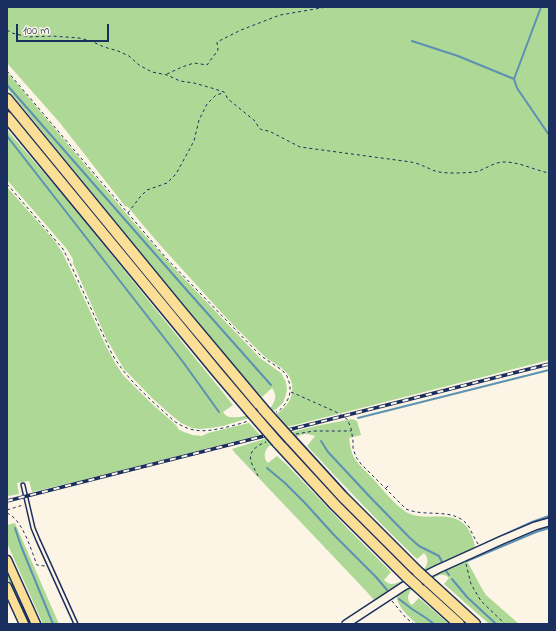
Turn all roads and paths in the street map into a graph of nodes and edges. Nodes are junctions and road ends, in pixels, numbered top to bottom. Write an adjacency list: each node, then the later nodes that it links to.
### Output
1 (327, 7): 3 (path)
2 (7, 30): 3 (path)
3 (167, 75): 4 (path)
4 (224, 92): 7 (path); 8 (path)
5 (7, 99): 29 (highway, bridge)
6 (7, 117): 28 (highway, bridge)
7 (549, 173)
8 (128, 213)
9 (290, 392): 12 (path)
10 (23, 485): 13 (lane)
11 (389, 485): 12 (path)
12 (385, 489): 17 (path)
13 (27, 504): 14 (path); 20 (lane)
14 (7, 510)
15 (7, 513): 20 (path)
16 (549, 522): 17 (street)
17 (481, 550): 18 (street)
18 (464, 558): 22 (street); 30 (path)
19 (7, 560): 24 (main road)
20 (50, 566): 25 (lane)
21 (7, 587): 23 (main road)
22 (388, 596): 26 (street); 27 (path)
23 (24, 624)
24 (36, 624)
25 (76, 624)
26 (346, 624)
27 (414, 624)
28 (459, 624)
29 (475, 624)
30 (505, 624)

